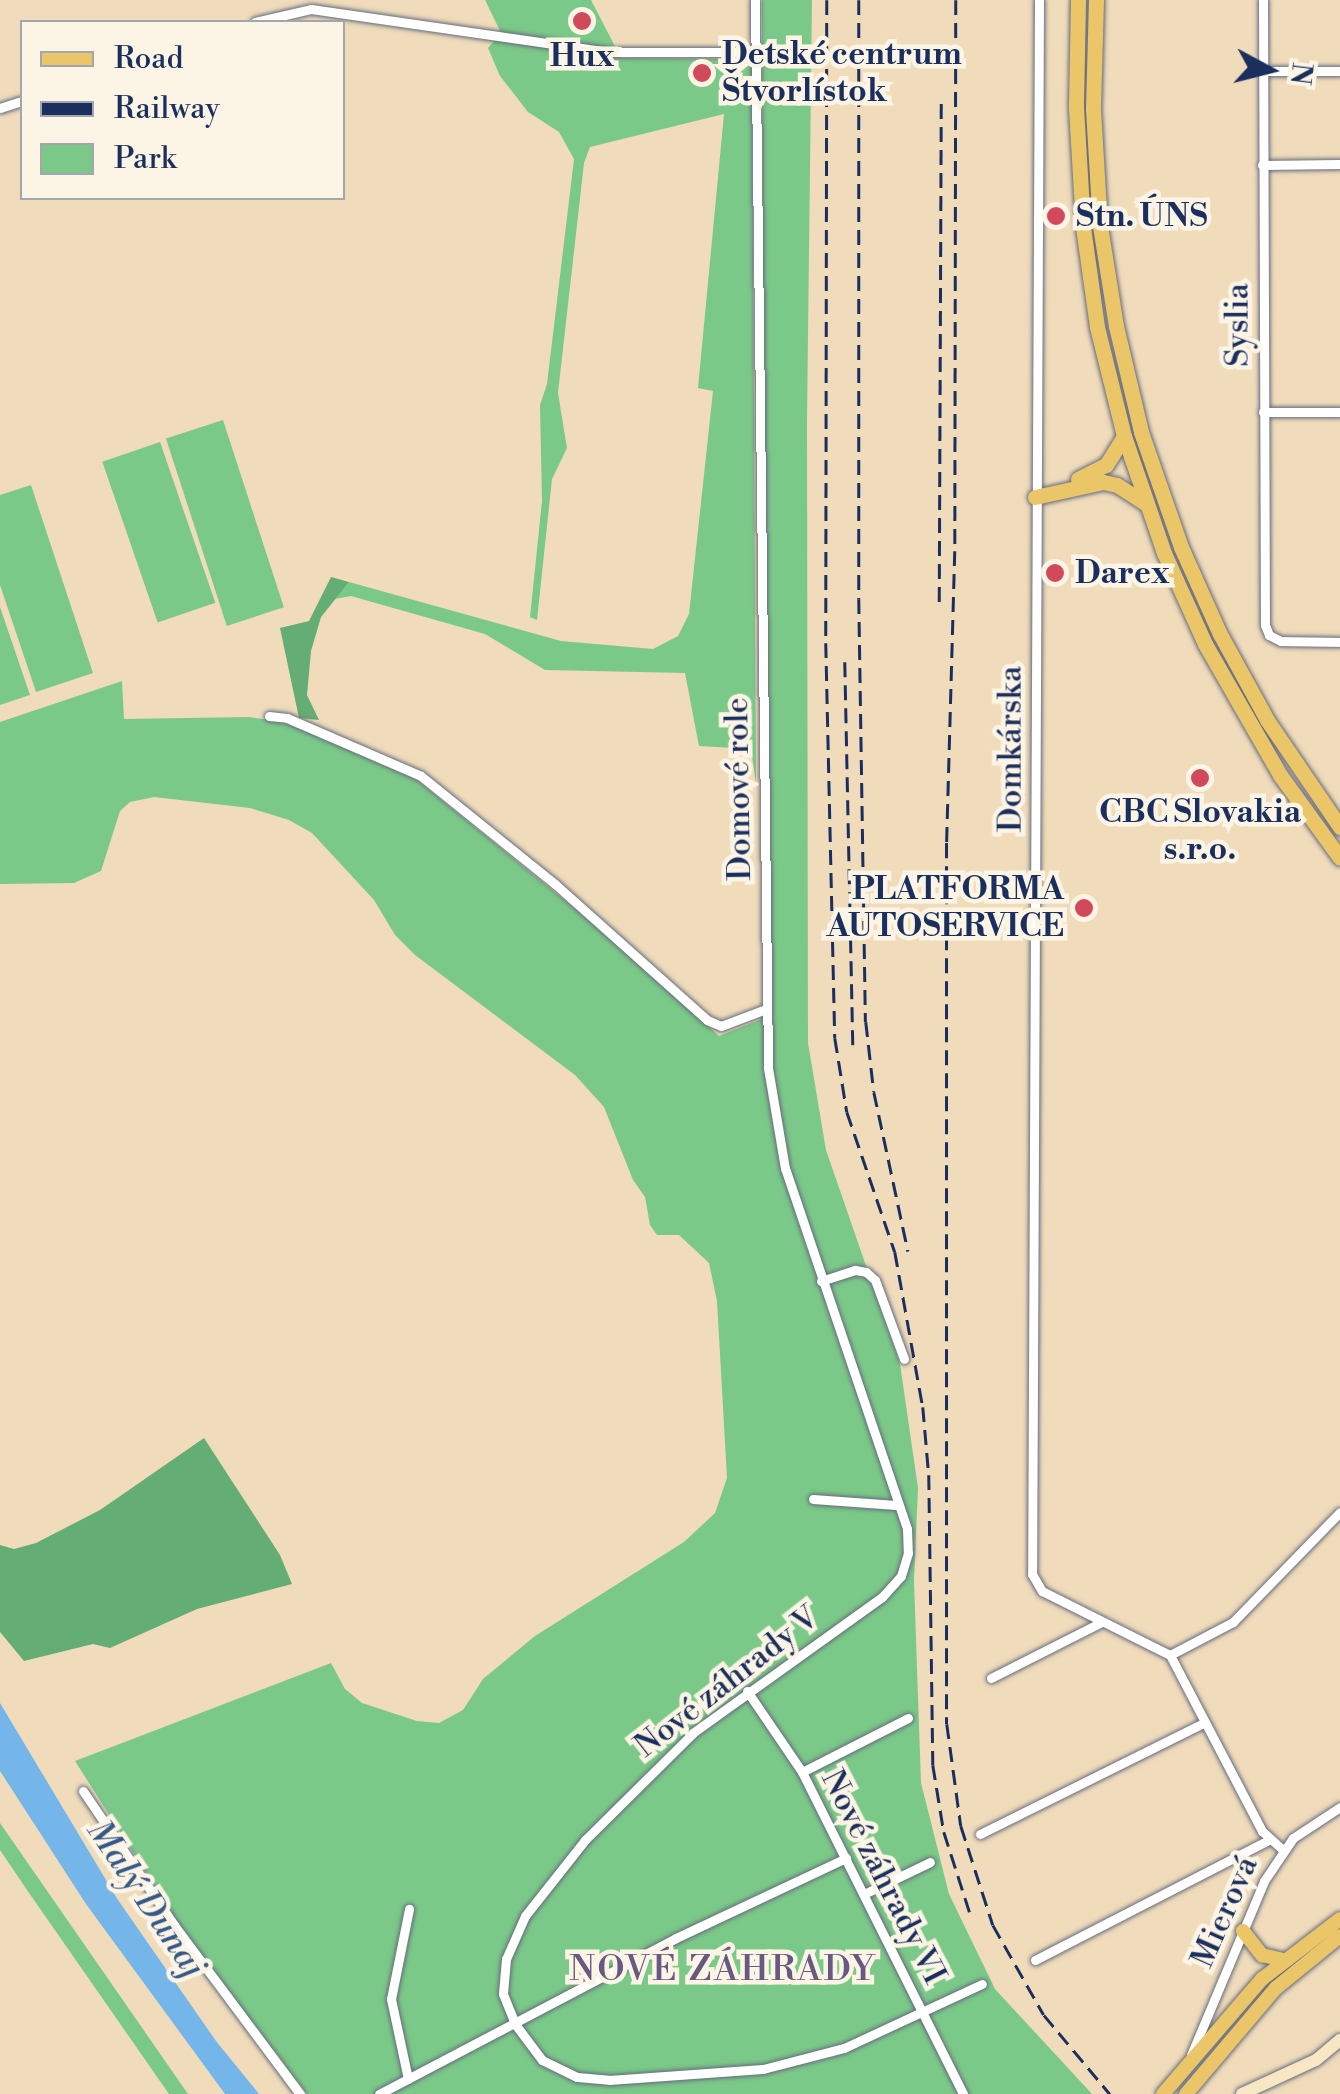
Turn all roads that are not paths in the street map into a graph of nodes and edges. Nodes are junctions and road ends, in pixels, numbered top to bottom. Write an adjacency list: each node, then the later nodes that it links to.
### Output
1 (756, 0): 7 (street, Domové role)
2 (1038, 0): 15 (street, Domkárska)
3 (1078, 0): 14 (highway)
4 (1096, 0): 19 (highway)
5 (1263, 0): 9 (street, Syslia)
6 (264, 20): 7 (street)
7 (755, 52): 21 (street, Domové role)
8 (1340, 71): 9 (street)
9 (1263, 72): 11 (street, Syslia)
10 (1340, 164): 11 (street)
11 (1262, 165): 12 (street, Syslia)
12 (1263, 412): 13 (street); 17 (street, Syslia)
13 (1340, 412)
14 (1124, 436): 15 (highway); 16 (highway)
15 (1035, 493): 16 (highway); 27 (street, Domkárska)
16 (1146, 504): 20 (highway)
17 (1340, 642)
18 (269, 716): 21 (street)
19 (1340, 828)
20 (1340, 858)
21 (766, 1009): 22 (street, Domové role)
22 (821, 1281): 23 (street); 25 (street, Domové role)
23 (904, 1359)
24 (814, 1498): 25 (street)
25 (896, 1505): 30 (street, Nové záhrady V)
26 (1340, 1512): 28 (street)
27 (1102, 1622): 28 (street, Domkárska); 29 (street)
28 (1170, 1655): 32 (street)
29 (991, 1678)
30 (746, 1691): 33 (street, Nové záhrady VI); 50 (street, Nové záhrady V)
31 (908, 1718): 33 (street)
32 (1204, 1723): 36 (street); 37 (street)
33 (802, 1772): 39 (street, Nové záhrady VI)
34 (83, 1792): 56 (street)
35 (1340, 1807): 38 (street, Mierová)
36 (980, 1834)
37 (1268, 1840): 38 (street); 46 (street)
38 (1283, 1850): 44 (street, Mierová)
39 (846, 1858): 41 (street, Nové záhrady VI); 50 (street)
40 (930, 1862): 41 (street)
41 (866, 1892): 49 (street, Nové záhrady VI)
42 (408, 1909): 55 (street)
43 (1340, 1919): 47 (main road)
44 (1242, 1931): 47 (main road); 54 (street, Mierová)
45 (1340, 1936): 60 (main road)
46 (1036, 1960)
47 (1283, 1960): 54 (main road)
48 (982, 1984): 49 (street)
49 (924, 2012): 50 (street); 58 (street, Nové záhrady VI)
50 (515, 2024): 55 (street)
51 (1340, 2040): 53 (street)
52 (1340, 2052): 53 (street)
53 (1316, 2060): 61 (street)
54 (1188, 2061): 59 (main road)
55 (408, 2078): 57 (street)
56 (297, 2090)
57 (379, 2094)
58 (964, 2094)
59 (1162, 2094)
60 (1186, 2094)
61 (1242, 2094)

